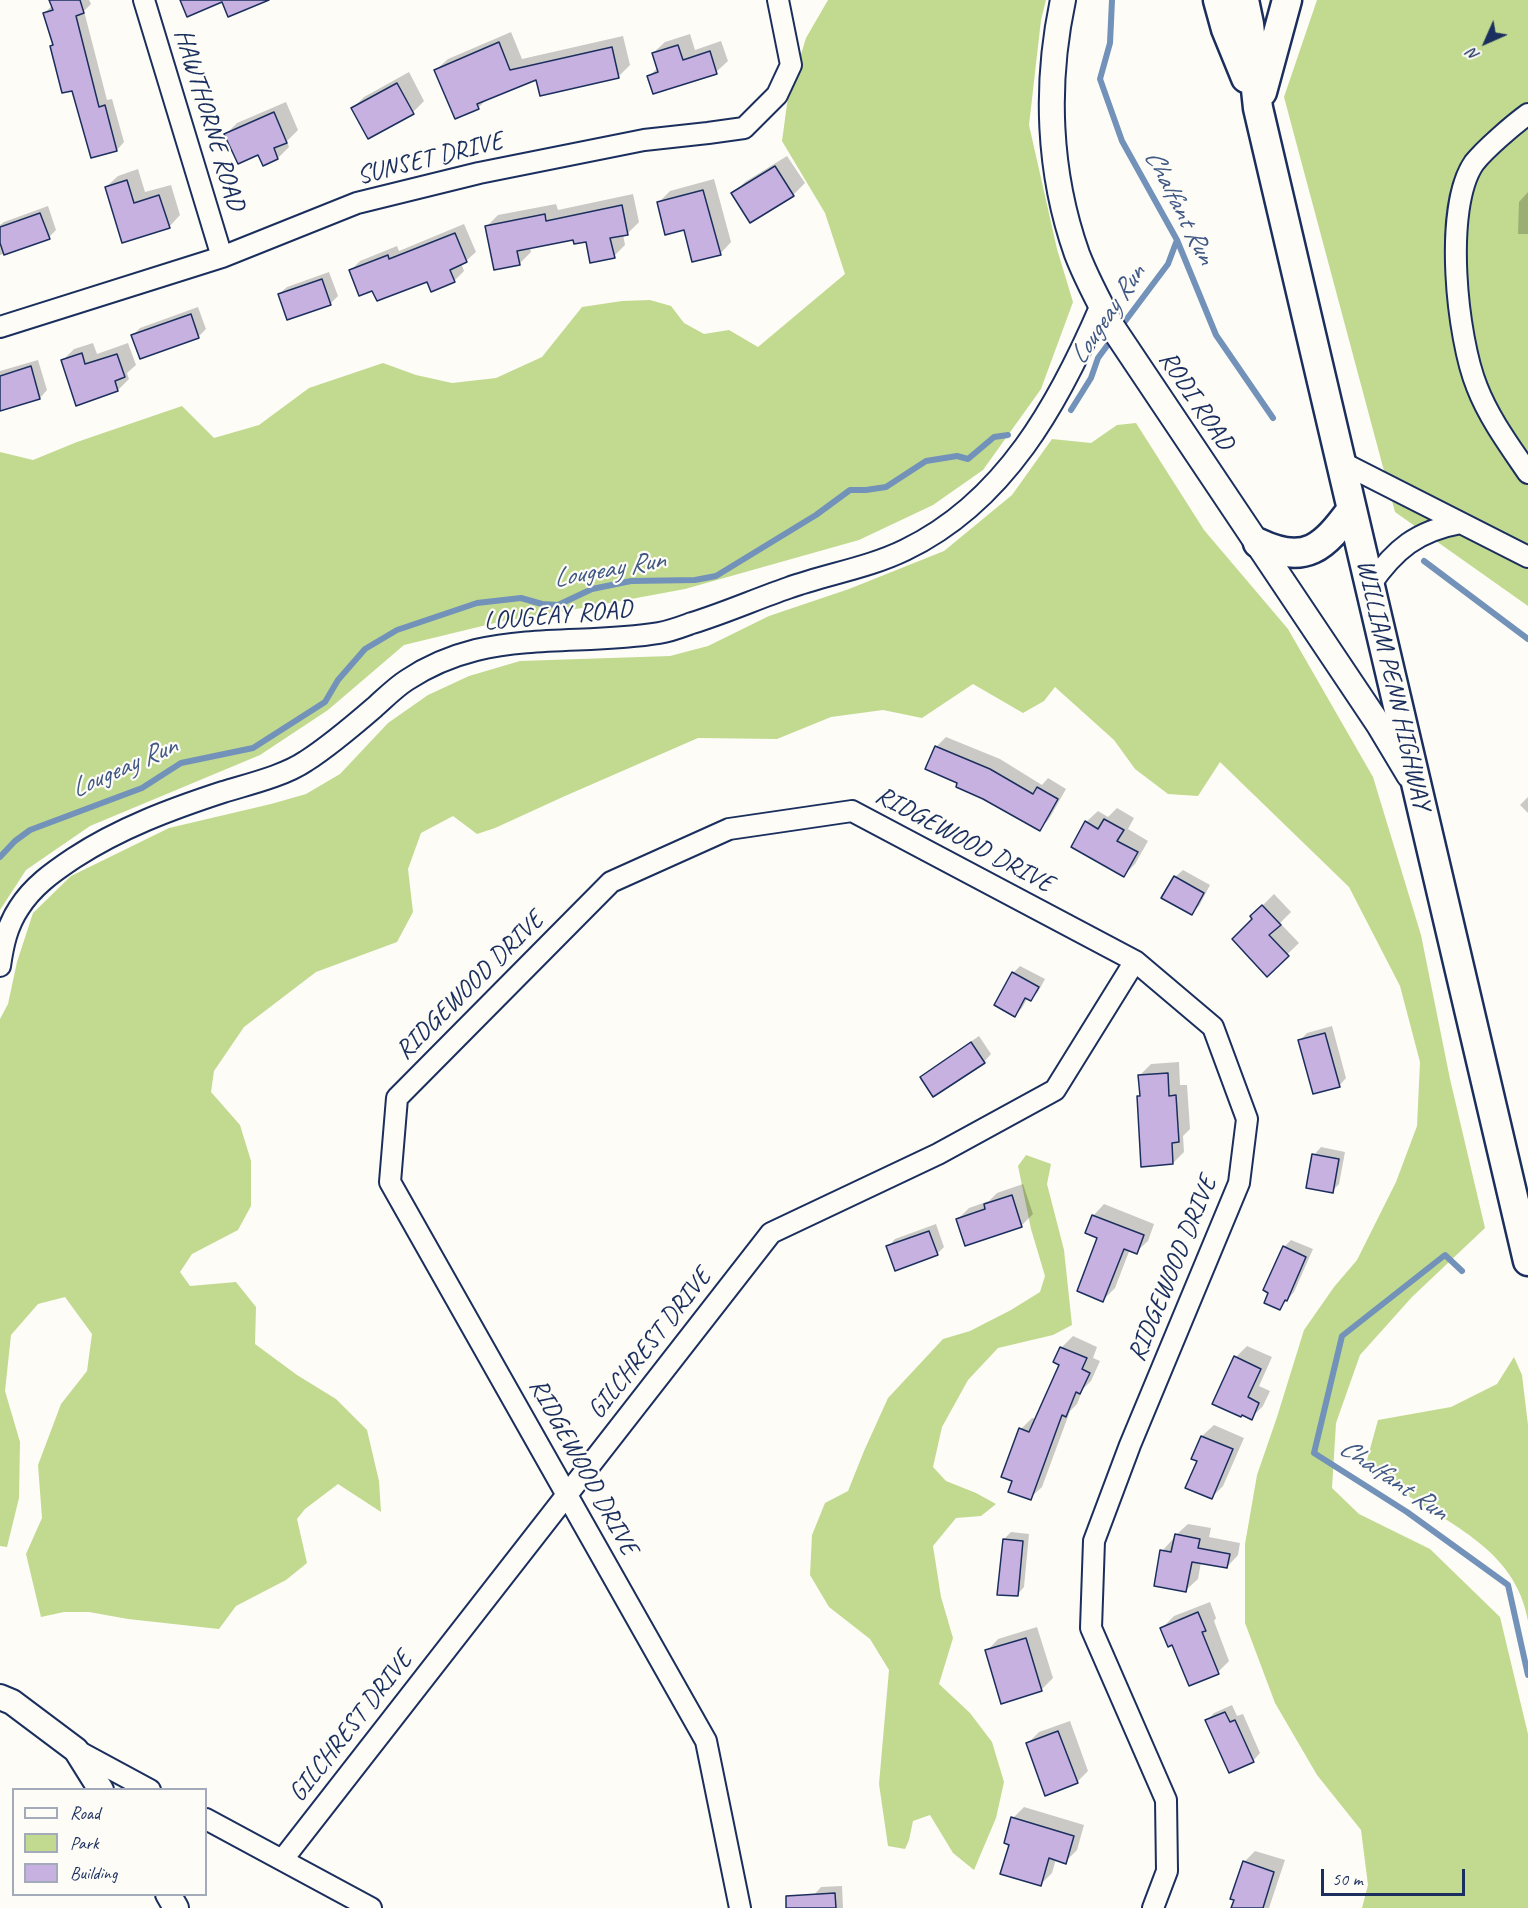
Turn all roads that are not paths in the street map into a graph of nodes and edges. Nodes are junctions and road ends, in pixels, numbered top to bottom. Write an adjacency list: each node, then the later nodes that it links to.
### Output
1 (144, 0): 9 (street, HAWTHORNE ROAD)
2 (778, 0): 9 (street, SUNSET DRIVE)
3 (1063, 0): 10 (main road, RODI ROAD)
4 (1218, 0): 7 (highway, WILLIAM PENN HIGHWAY)
5 (1244, 0): 7 (highway, WILLIAM PENN HIGHWAY)
6 (1287, 0): 7 (highway)
7 (1258, 108): 12 (highway, WILLIAM PENN HIGHWAY)
8 (1528, 114): 13 (street)
9 (222, 257): 11 (street, SUNSET DRIVE)
10 (1101, 305): 16 (main road, RODI ROAD); 21 (street, LOUGEAY ROAD)
11 (0, 327)
12 (1341, 462): 14 (highway, WILLIAM PENN HIGHWAY); 15 (street)
13 (1528, 473)
14 (1352, 509): 16 (highway); 18 (highway, WILLIAM PENN HIGHWAY)
15 (1461, 523): 17 (street); 18 (street)
16 (1258, 543): 19 (main road, RODI ROAD)
17 (1528, 557)
18 (1370, 585): 19 (highway, WILLIAM PENN HIGHWAY)
19 (1418, 791): 22 (highway, WILLIAM PENN HIGHWAY)
20 (1135, 961): 23 (street, GILCHREST DRIVE); 23 (street, RIDGEWOOD DRIVE); 32 (street, RIDGEWOOD DRIVE)
21 (0, 966)
22 (1528, 1261)
23 (567, 1494): 29 (street, GILCHREST DRIVE); 31 (street, RIDGEWOOD DRIVE)
24 (0, 1697): 25 (main road)
25 (76, 1750): 26 (main road); 27 (street)
26 (100, 1788)
27 (146, 1788)
28 (207, 1820): 29 (street)
29 (283, 1859): 30 (street)
30 (371, 1908)
31 (740, 1908)
32 (1153, 1908)

